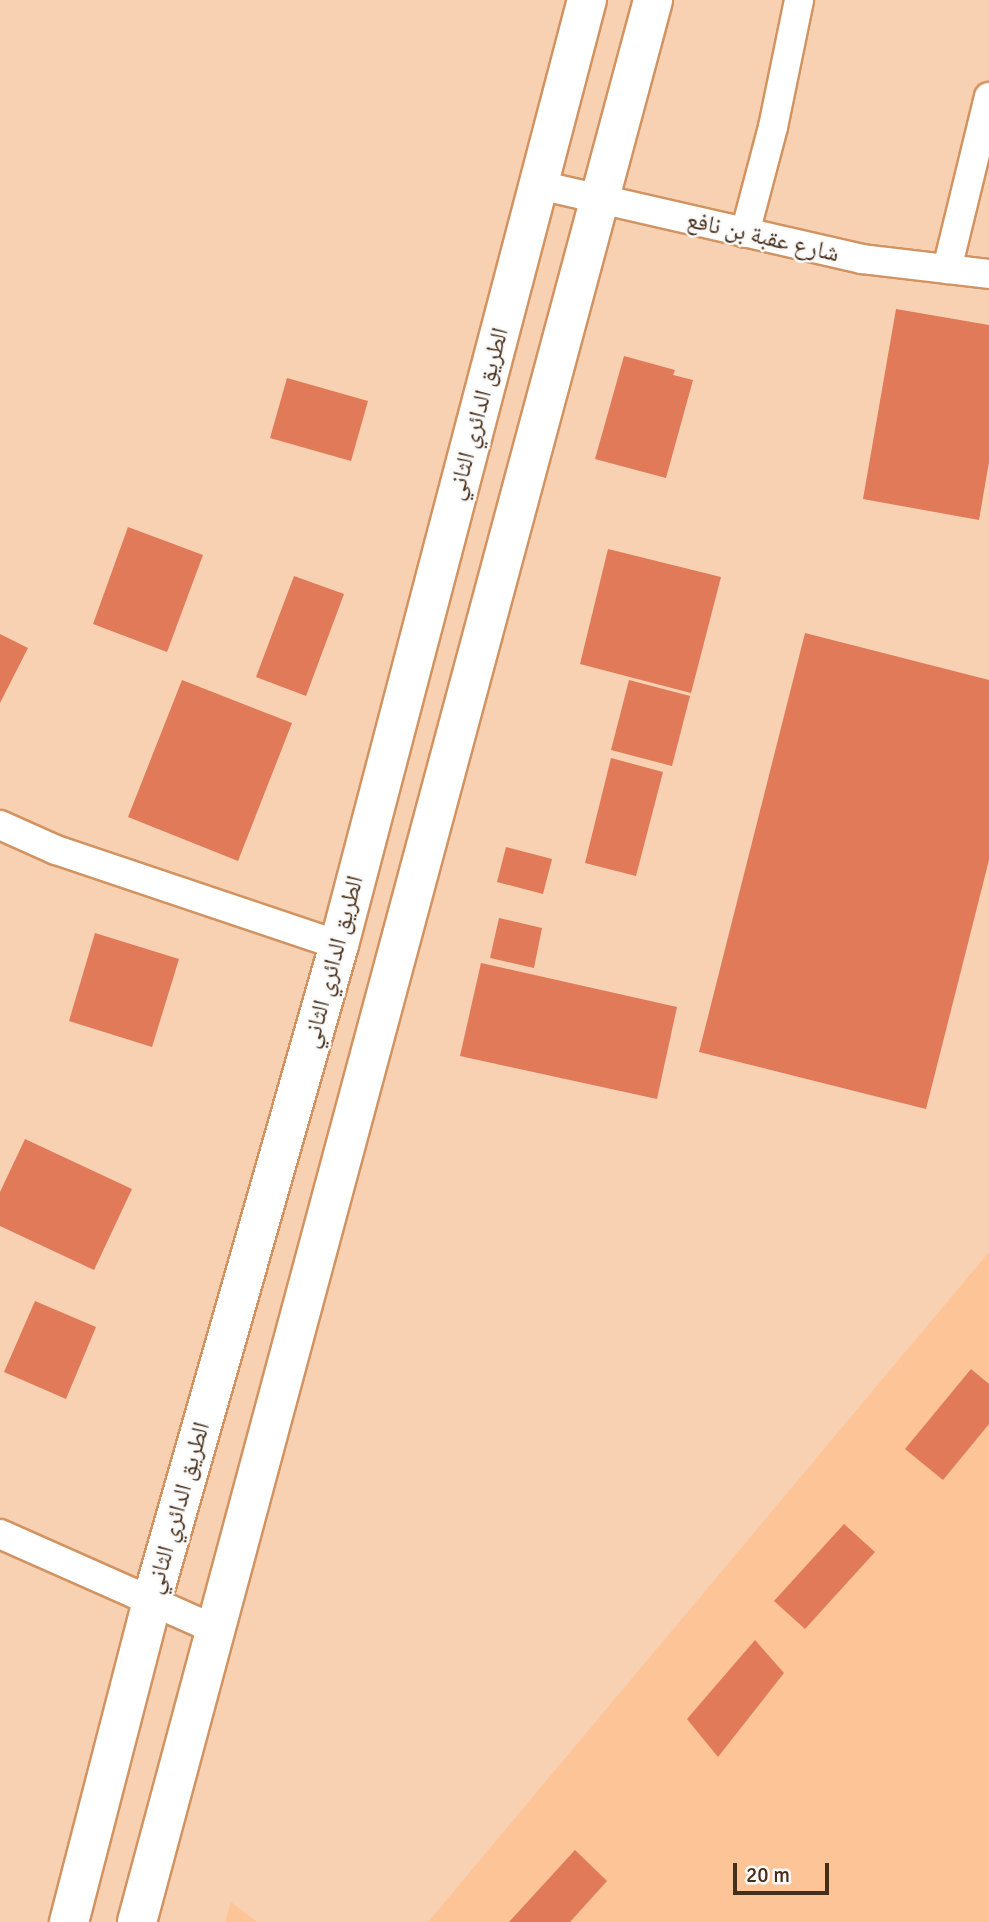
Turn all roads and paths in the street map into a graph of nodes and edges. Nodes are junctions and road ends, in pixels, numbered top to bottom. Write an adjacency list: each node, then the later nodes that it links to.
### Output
1 (587, 0): 5 (main road, الطريق الدائري الثاني)
2 (653, 0): 6 (main road)
3 (799, 0): 7 (street)
4 (989, 97): 8 (street)
5 (539, 185): 6 (street, شارع عقبة بن نافع); 11 (main road, الطريق الدائري الثاني)
6 (598, 199): 7 (street, شارع عقبة بن نافع); 14 (main road)
7 (745, 233): 8 (street, شارع عقبة بن نافع)
8 (947, 269): 9 (street, شارع عقبة بن نافع)
9 (989, 274)
10 (0, 825): 11 (street)
11 (339, 945): 13 (main road, الطريق الدائري الثاني)
12 (0, 1534): 13 (street)
13 (152, 1601): 14 (street); 15 (main road, الطريق الدائري الثاني)
14 (217, 1630): 16 (main road)
15 (69, 1922)
16 (137, 1922)

